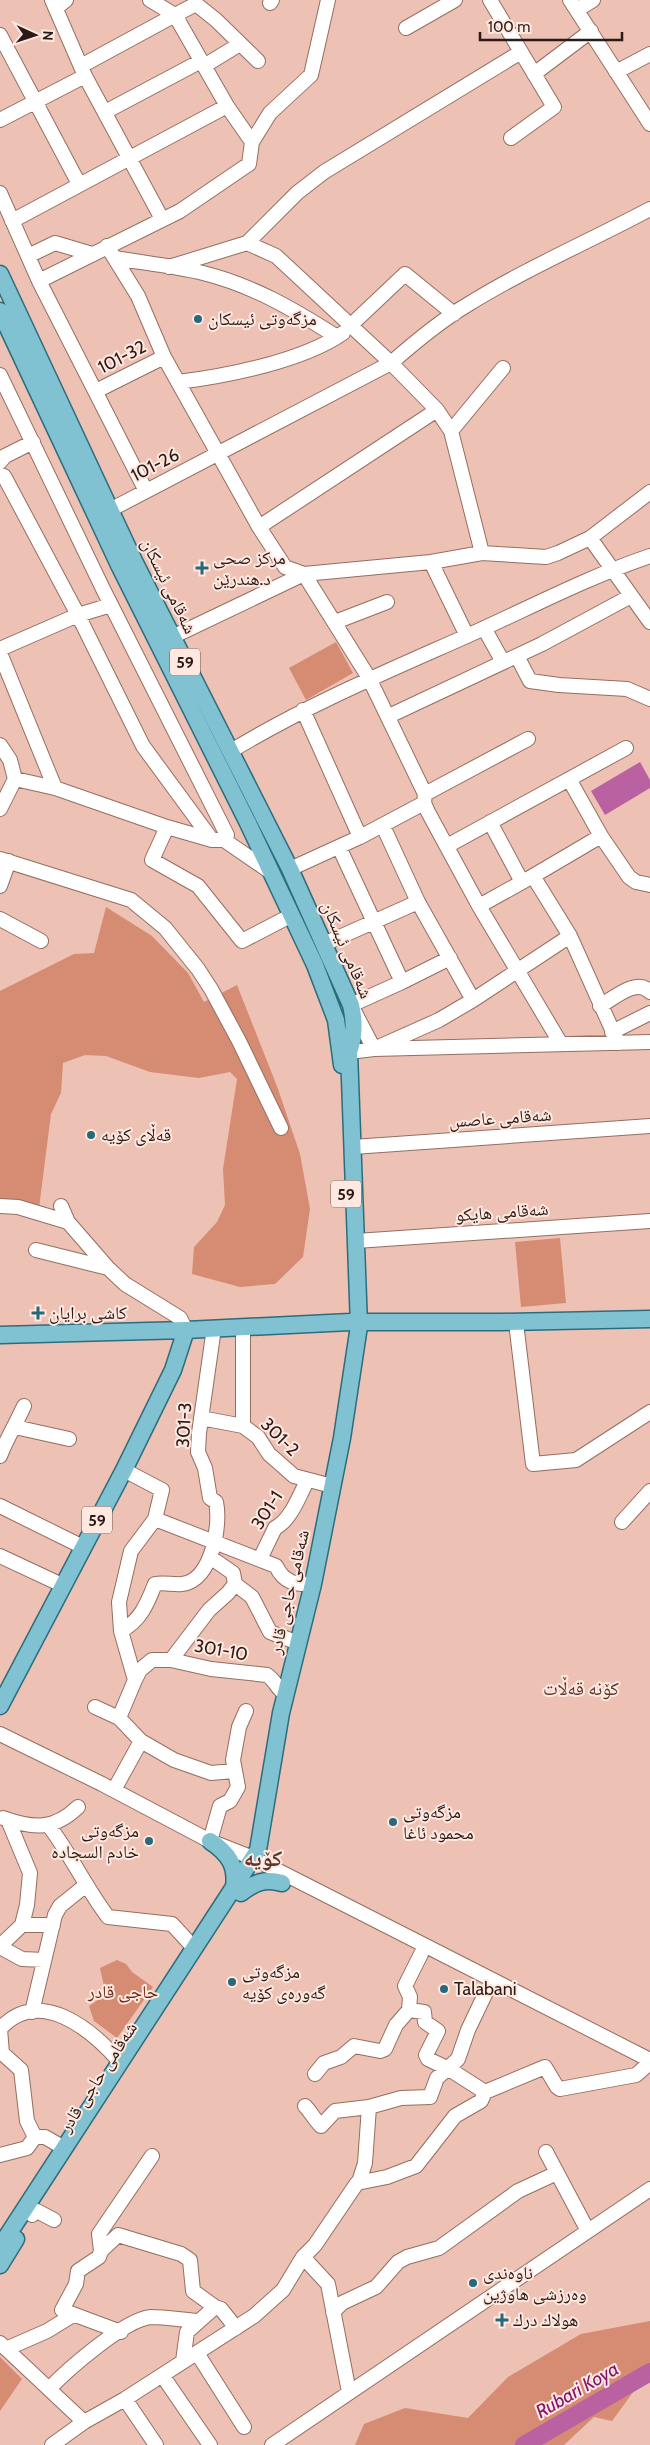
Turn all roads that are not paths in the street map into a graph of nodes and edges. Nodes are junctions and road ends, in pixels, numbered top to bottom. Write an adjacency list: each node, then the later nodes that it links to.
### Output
1 (150, 0): 9 (street)
2 (328, 0): 27 (street)
3 (455, 0): 10 (street)
4 (490, 0): 14 (street)
5 (593, 0): 8 (street)
6 (192, 2): 9 (street); 13 (street)
7 (58, 3): 18 (street)
8 (574, 5): 11 (street)
9 (175, 15): 17 (street); 18 (street)
10 (406, 28)
11 (591, 31): 19 (street); 20 (street)
12 (0, 35): 21 (street)
13 (240, 44): 16 (street); 17 (street)
14 (521, 52): 20 (street); 34 (street)
15 (650, 54): 19 (street)
16 (258, 61)
17 (202, 63): 22 (street); 23 (street)
18 (83, 71): 21 (street); 23 (street)
19 (616, 72): 25 (street)
20 (534, 74): 26 (street)
21 (35, 102): 24 (street); 29 (street)
22 (227, 106): 27 (street); 28 (street)
23 (105, 112): 28 (street)
24 (0, 120)
25 (650, 124)
26 (510, 138)
27 (252, 142): 32 (street)
28 (129, 158): 29 (street); 32 (street)
29 (79, 184): 33 (street)
30 (0, 193): 33 (street)
31 (650, 209): 42 (street, 101-26)
32 (162, 219): 35 (street)
33 (12, 221): 37 (street)
34 (247, 243): 39 (street); 44 (street)
35 (107, 246): 36 (street); 38 (street)
36 (92, 254): 37 (street); 41 (street)
37 (28, 256): 41 (street)
38 (115, 258): 39 (street); 46 (street)
39 (169, 267): 45 (street)
40 (0, 274): 60 (main road, شەقامی ئیسکان / 59)
41 (38, 280): 51 (street)
42 (454, 314): 44 (street); 47 (street, 101-26)
43 (2, 319): 63 (main road, شەقامی ئیسکان / 59)
44 (352, 326): 45 (street); 47 (street)
45 (337, 337): 50 (street)
46 (164, 357): 50 (street); 51 (street, 101-32)
47 (391, 363): 52 (street); 55 (street, 101-26)
48 (503, 368): 53 (street)
49 (0, 375): 54 (street)
50 (178, 382): 55 (street)
51 (96, 391): 58 (street)
52 (437, 410): 53 (street); 61 (street)
53 (451, 431): 64 (street)
54 (32, 442): 56 (street); 71 (street)
55 (217, 455): 58 (street, 101-26); 61 (street)
56 (0, 462)
57 (0, 475): 72 (street)
58 (146, 491): 60 (street, 101-26)
59 (650, 492): 62 (street)
60 (110, 510): 63 (main road, شەقامی ئیسکان / 59)
61 (259, 527): 68 (street)
62 (590, 538): 64 (street); 67 (street)
63 (121, 551): 76 (main road, شەقامی ئیسکان / 59); 94 (main road, شەقامی ئیسکان / 59)
64 (482, 553): 66 (street)
65 (650, 556): 67 (street)
66 (431, 562): 68 (street); 77 (street)
67 (614, 570): 69 (street); 75 (street)
68 (304, 574): 73 (street); 76 (street)
69 (631, 596): 74 (street); 79 (street)
70 (387, 602): 73 (street)
71 (111, 605): 72 (street); 100 (street)
72 (78, 616): 78 (street); 100 (street)
73 (335, 622): 81 (street)
74 (650, 622)
75 (484, 628): 77 (street); 80 (street)
76 (172, 636): 88 (main road, شەقامی ئیسکان / 59)
77 (467, 636): 81 (street)
78 (0, 651): 91 (street)
79 (517, 656): 80 (street); 82 (street)
80 (503, 662): 84 (street)
81 (369, 678): 83 (street); 84 (street)
82 (650, 699)
83 (303, 710): 88 (street); 99 (street)
84 (389, 716): 92 (street)
85 (528, 739): 92 (street)
86 (0, 745): 89 (street)
87 (626, 748): 90 (street)
88 (231, 750): 104 (main road, شەقامی ئیسکان / 59)
89 (15, 779): 91 (street); 93 (street)
90 (570, 779): 95 (street); 98 (street)
91 (56, 788): 97 (street)
92 (424, 798): 96 (street); 101 (street)
93 (2, 800)
94 (247, 822): 100 (street); 105 (main road, شەقامی ئیسکان / 59)
95 (490, 822): 101 (street); 106 (street)
96 (383, 826): 99 (street); 109 (street)
97 (167, 827): 100 (street); 111 (street)
98 (602, 836): 106 (street); 107 (street)
99 (360, 837): 102 (street)
100 (221, 838): 105 (street)
101 (447, 846): 110 (street)
102 (339, 847): 104 (street); 113 (street)
103 (4, 860): 108 (street); 132 (street)
104 (290, 869): 116 (main road, شەقامی ئیسکان / 59)
105 (272, 873): 111 (main road, شەقامی ئیسکان / 59)
106 (527, 879): 110 (street); 114 (street)
107 (650, 885)
108 (0, 886)
109 (418, 902): 113 (street); 117 (street)
110 (480, 906): 118 (street)
111 (292, 915): 124 (main road, شەقامی ئیسکان / 59)
112 (0, 919): 115 (street)
113 (374, 922): 116 (street); 119 (street)
114 (570, 936): 118 (street); 123 (street)
115 (41, 941)
116 (324, 944): 122 (main road, شەقامی ئیسکان / 59)
117 (450, 958): 119 (street); 121 (street)
118 (518, 970): 121 (street); 128 (street)
119 (402, 982): 122 (street)
120 (650, 992): 123 (street)
121 (473, 1000): 129 (street)
122 (352, 1005): 124 (main road); 129 (street); 130 (main road, شەقامی ئیسکان / 59)
123 (600, 1006): 126 (street)
124 (334, 1013): 130 (main road, شەقامی ئیسکان / 59)
125 (650, 1013): 126 (street)
126 (615, 1037): 127 (street); 128 (street)
127 (650, 1042)
128 (561, 1044): 129 (street)
129 (374, 1050): 130 (street)
130 (345, 1052): 133 (main road, 59); 142 (main road, 59)
131 (650, 1126): 133 (street, شه‌قامی عاصس)
132 (281, 1128)
133 (353, 1147): 138 (main road, 59)
134 (0, 1206): 137 (street)
135 (61, 1206): 137 (street)
136 (650, 1221): 138 (street, شه‌قامی هایكو)
137 (68, 1222): 140 (street)
138 (356, 1241): 142 (main road, 59)
139 (36, 1250): 140 (street)
140 (108, 1268): 145 (street)
141 (650, 1319): 142 (main road)
142 (355, 1326): 144 (main road); 145 (main road); 148 (main road); 158 (main road, شەقامی حاجی قادر)
143 (650, 1329): 144 (main road)
144 (517, 1331): 150 (street)
145 (186, 1333): 146 (main road); 147 (main road); 156 (main road, 59)
146 (0, 1335)
147 (213, 1335): 148 (main road); 151 (street, 301-3)
148 (242, 1335): 152 (street)
149 (24, 1406): 153 (street)
150 (650, 1412)
151 (201, 1418): 152 (street, 301-2); 163 (street, 301-3)
152 (243, 1426): 157 (street, 301-2)
153 (8, 1429): 154 (street); 155 (street)
154 (69, 1439)
155 (0, 1456)
156 (124, 1470): 161 (street); 164 (main road, 59)
157 (307, 1481): 158 (street, 301-2); 167 (street, 301-1)
158 (332, 1486): 169 (main road, شەقامی حاجی قادر)
159 (650, 1491): 162 (street)
160 (0, 1506): 164 (street)
161 (155, 1519): 163 (street); 171 (street)
162 (622, 1522)
163 (215, 1542): 166 (street, 301-3); 167 (street)
164 (83, 1547): 170 (main road, 59)
165 (0, 1556): 170 (street)
166 (210, 1557): 168 (street); 171 (street, 301-3)
167 (260, 1559): 169 (street)
168 (235, 1584): 172 (street); 173 (street)
169 (313, 1584): 172 (main road, شەقامی حاجی قادر)
170 (62, 1585): 176 (main road, 59)
171 (121, 1630): 174 (street)
172 (298, 1643): 175 (main road, شەقامی حاجی قادر)
173 (171, 1660): 174 (street); 175 (street, 301-10)
174 (135, 1680): 179 (street)
175 (285, 1694): 188 (main road, شەقامی حاجی قادر)
176 (0, 1706)
177 (95, 1706): 179 (street)
178 (246, 1711): 182 (street)
179 (119, 1718): 181 (street)
180 (0, 1734): 183 (street)
181 (141, 1741): 182 (street); 183 (street)
182 (234, 1771): 187 (street)
183 (114, 1790): 187 (street)
184 (78, 1807): 186 (street)
185 (4, 1818): 186 (street); 192 (street)
186 (49, 1826): 190 (street)
187 (210, 1841): 188 (street); 191 (main road)
188 (253, 1858): 189 (street); 191 (main road, شەقامی حاجی قادر); 205 (street)
189 (282, 1883): 191 (main road); 196 (street)
190 (86, 1885): 193 (street); 195 (street)
191 (237, 1890): 195 (main road, شەقامی حاجی قادر); 219 (main road, شەقامی حاجی قادر)
192 (22, 1924): 193 (street); 194 (street)
193 (53, 1925): 197 (street)
194 (2, 1942): 197 (street)
195 (194, 1948): 204 (main road, شەقامی حاجی قادر)
196 (421, 1954): 198 (street); 199 (street)
197 (44, 1960): 200 (street)
198 (488, 1988): 205 (street); 206 (street)
199 (409, 2010): 206 (street); 207 (street)
200 (32, 2012): 201 (street); 204 (street)
201 (0, 2029): 202 (street)
202 (0, 2036): 203 (street)
203 (5, 2061): 211 (street)
204 (120, 2062): 212 (main road, شەقامی حاجی قادر)
205 (648, 2066): 208 (street)
206 (449, 2069): 208 (street); 210 (street)
207 (315, 2074)
208 (486, 2092): 217 (street)
209 (304, 2106): 210 (street)
210 (369, 2107): 217 (street)
211 (35, 2138): 212 (street); 214 (street)
212 (64, 2148): 222 (main road, شەقامی حاجی قادر)
213 (546, 2152): 216 (street)
214 (0, 2154)
215 (152, 2156): 223 (street)
216 (557, 2173): 221 (street); 228 (street)
217 (359, 2182): 224 (street)
218 (650, 2189): 221 (street)
219 (32, 2215): 220 (street); 225 (main road, شەقامی حاجی قادر)
220 (54, 2220)
221 (588, 2231): 237 (street)
222 (0, 2246)
223 (101, 2251): 226 (street); 227 (street)
224 (303, 2257): 228 (street); 230 (street)
225 (0, 2265)
226 (215, 2307): 229 (street); 230 (street)
227 (68, 2312): 231 (street); 232 (street)
228 (333, 2312): 237 (street)
229 (198, 2321): 231 (street); 234 (street)
230 (236, 2328): 233 (street)
231 (121, 2332): 236 (street)
232 (3, 2346): 236 (street)
233 (197, 2353): 234 (street); 240 (street)
234 (183, 2361): 235 (street)
235 (162, 2374): 238 (street); 243 (street)
236 (49, 2389): 239 (street)
237 (350, 2392): 244 (street)
238 (125, 2399): 239 (street); 242 (street)
239 (84, 2422): 241 (street)
240 (244, 2427)
241 (52, 2445)
242 (156, 2445)
243 (210, 2445)
244 (272, 2445)

